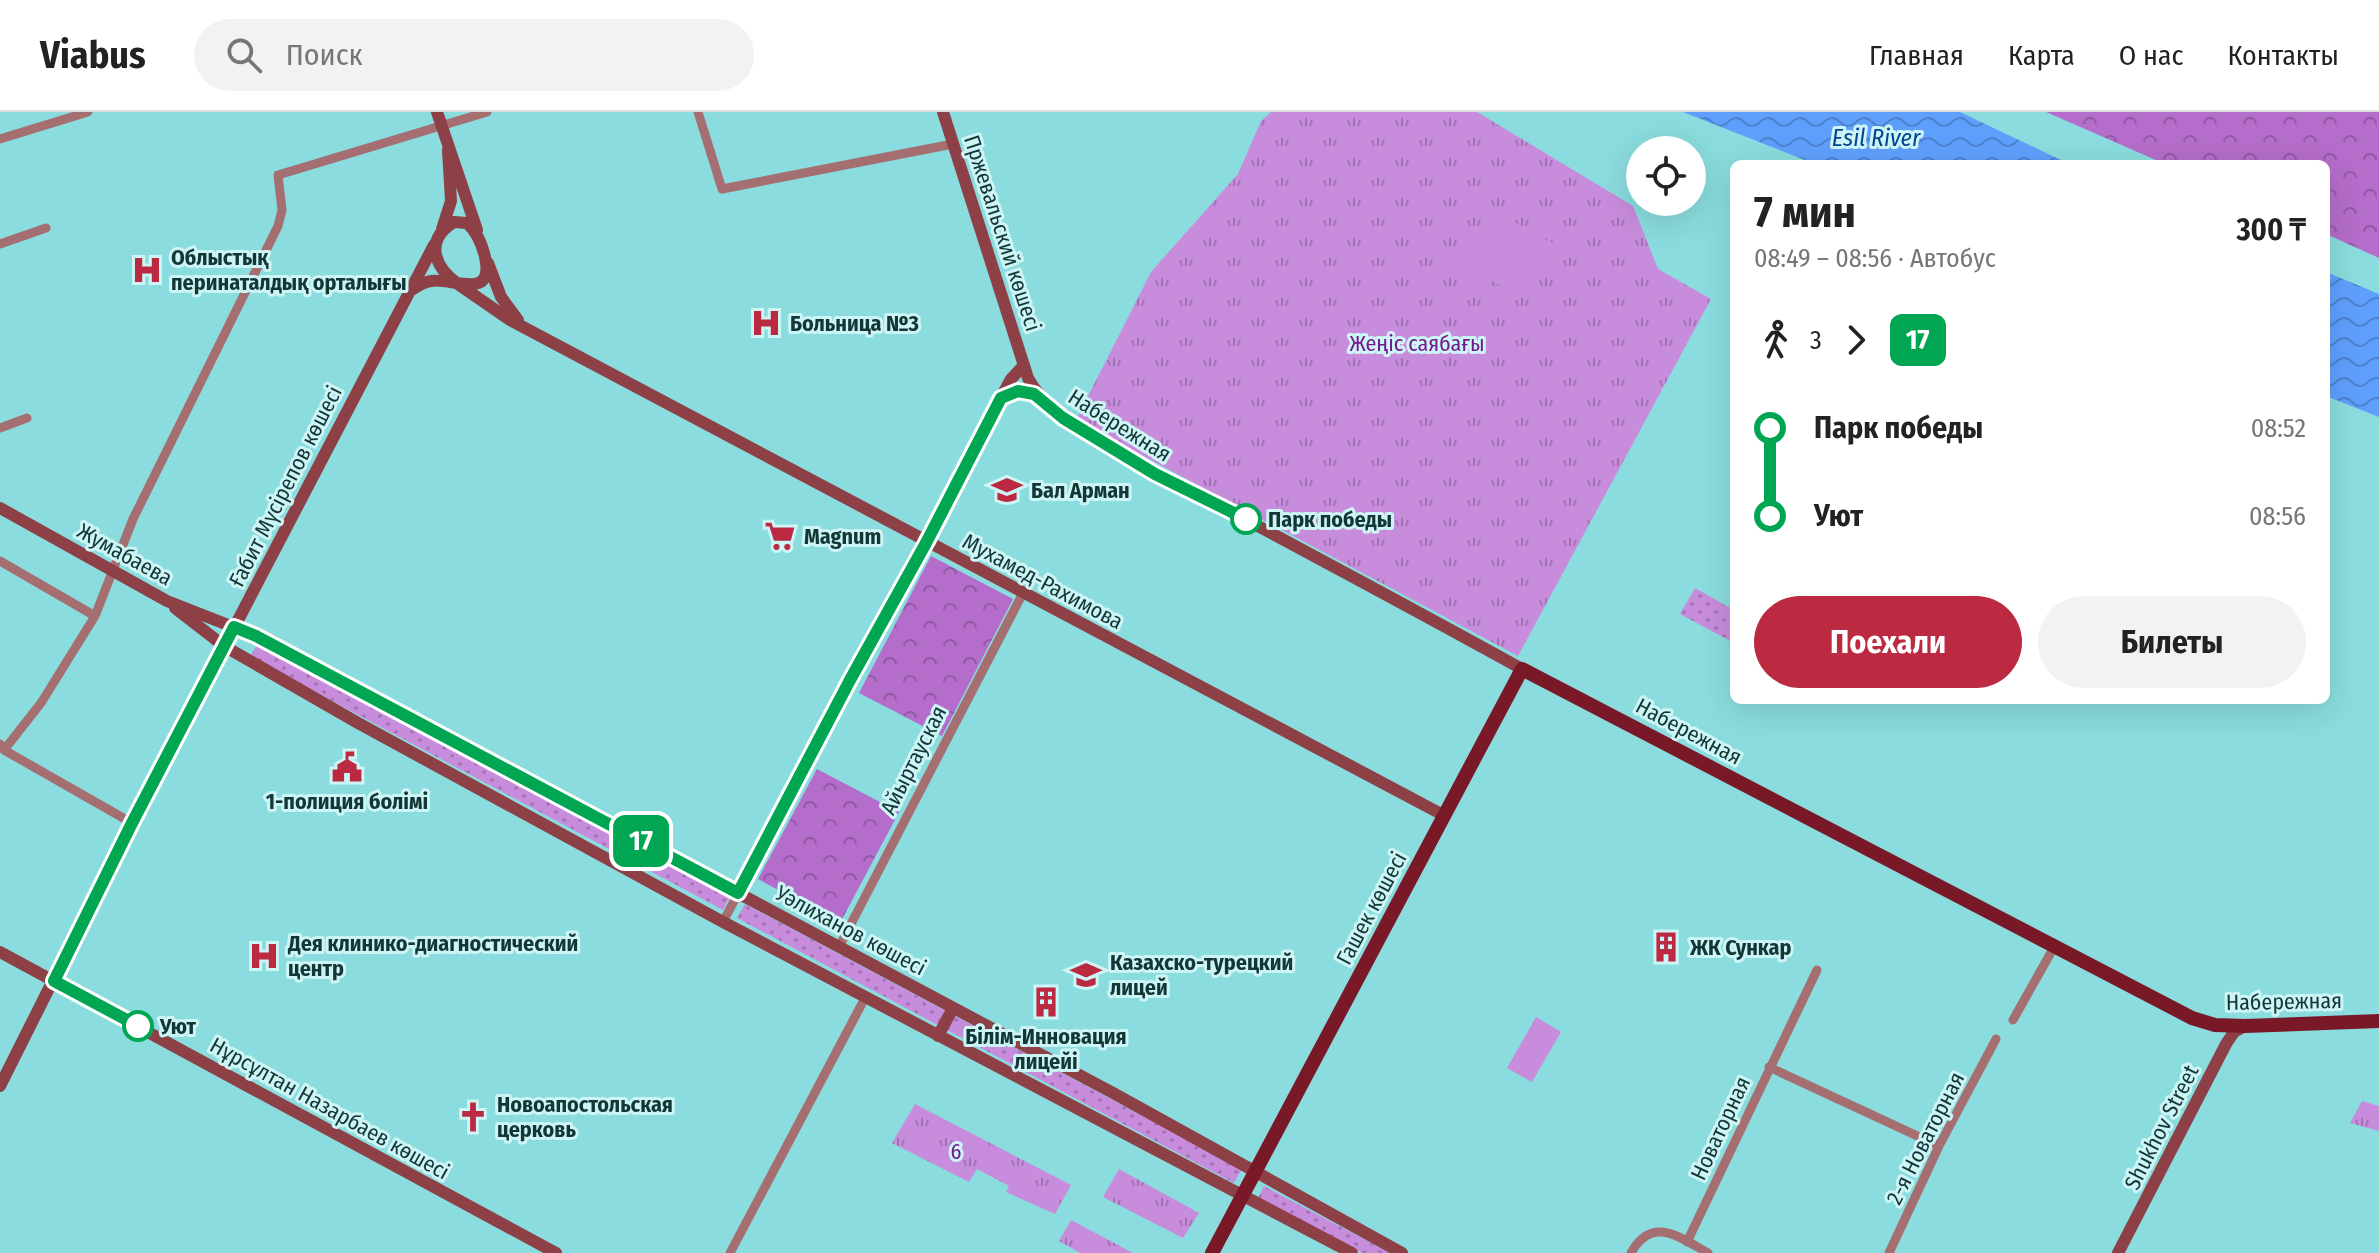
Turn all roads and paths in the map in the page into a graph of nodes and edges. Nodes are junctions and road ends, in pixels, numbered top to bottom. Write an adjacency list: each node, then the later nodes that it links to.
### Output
1 (88, 112): 7 (street)
2 (437, 112): 6 (main road)
3 (487, 112): 6 (street)
4 (698, 112): 8 (street)
5 (943, 112): 8 (main road, Пржевальский көшесі)
6 (441, 125): 9 (main road); 25 (street)
7 (0, 139)
8 (953, 144): 17 (main road, Пржевальский көшесі)
9 (448, 150): 11 (main road, Ғабит Мүсірепов көшесі); 13 (main road)
10 (46, 228): 12 (street)
11 (438, 237): 13 (main road); 14 (main road); 15 (main road, Ғабит Мүсірепов көшесі)
12 (0, 244)
13 (482, 247): 14 (main road); 16 (main road)
14 (458, 284): 15 (main road); 16 (main road)
15 (408, 292): 29 (main road, Ғабит Мүсірепов көшесі)
16 (538, 336): 23 (main road, Мухамед-Рахимова)
17 (1024, 365): 18 (main road); 19 (main road, Набережная)
18 (1001, 398): 19 (main road); 23 (main road)
19 (1042, 399): 31 (main road, Набережная)
20 (27, 418): 21 (street)
21 (0, 428)
22 (0, 508): 25 (main road, Жумабаева)
23 (926, 543): 26 (main road, Мухамед-Рахимова); 35 (street)
24 (0, 561): 28 (street)
25 (113, 572): 27 (main road, Жумабаева); 28 (street)
26 (1023, 593): 33 (main road, Мухамед-Рахимова); 37 (street, Айыртауская)
27 (167, 601): 29 (main road, Жумабаева); 30 (main road)
28 (95, 616): 32 (street)
29 (234, 627): 30 (main road, Ғабит Мүсірепов көшесі); 35 (main road, Уәлиханов көшесі)
30 (224, 646): 34 (main road, Ғабит Мүсірепов көшесі); 36 (main road)
31 (1522, 669): 33 (main road, Гашек көшесі); 38 (main road, Набережная)
32 (2, 747): 34 (street)
33 (1445, 816): 54 (main road, Гашек көшесі)
34 (132, 823): 41 (main road, Ғабит Мүсірепов көшесі)
35 (738, 893): 36 (street); 37 (main road, Уәлиханов көшесі)
36 (723, 922): 42 (main road)
37 (839, 947): 43 (main road, Уәлиханов көшесі)
38 (2054, 947): 44 (main road, Набережная); 45 (street)
39 (0, 952): 41 (main road, Нұрсұлтан Назарбаев көшесі)
40 (1817, 970): 51 (street, Новаторная)
41 (54, 981): 52 (main road, Ғабит Мүсірепов көшесі); 57 (main road, Нұрсұлтан Назарбаев көшесі)
42 (866, 996): 48 (main road); 58 (street)
43 (953, 1008): 48 (main road); 54 (main road, Уәлиханов көшесі)
44 (2192, 1018): 47 (main road, Набережная); 50 (main road)
45 (2013, 1020)
46 (2379, 1021): 47 (main road, Набережная)
47 (2245, 1026): 50 (main road, Shukhov Street)
48 (938, 1036): 55 (main road)
49 (1996, 1039): 53 (street, 2-я Новаторная)
50 (2223, 1051): 65 (main road, Shukhov Street)
51 (1769, 1067): 53 (street); 56 (street, Новаторная)
52 (0, 1086)
53 (1939, 1146): 64 (street, 2-я Новаторная)
54 (1257, 1169): 55 (main road, Гашек көшесі); 61 (main road, Уәлиханов көшесі)
55 (1241, 1197): 59 (main road, Гашек көшесі); 60 (main road)
56 (1687, 1242): 62 (street); 63 (street)
57 (556, 1253)
58 (730, 1253)
59 (1212, 1253)
60 (1352, 1253)
61 (1402, 1253)
62 (1631, 1253)
63 (1708, 1253)
64 (1889, 1253)
65 (2118, 1253)

